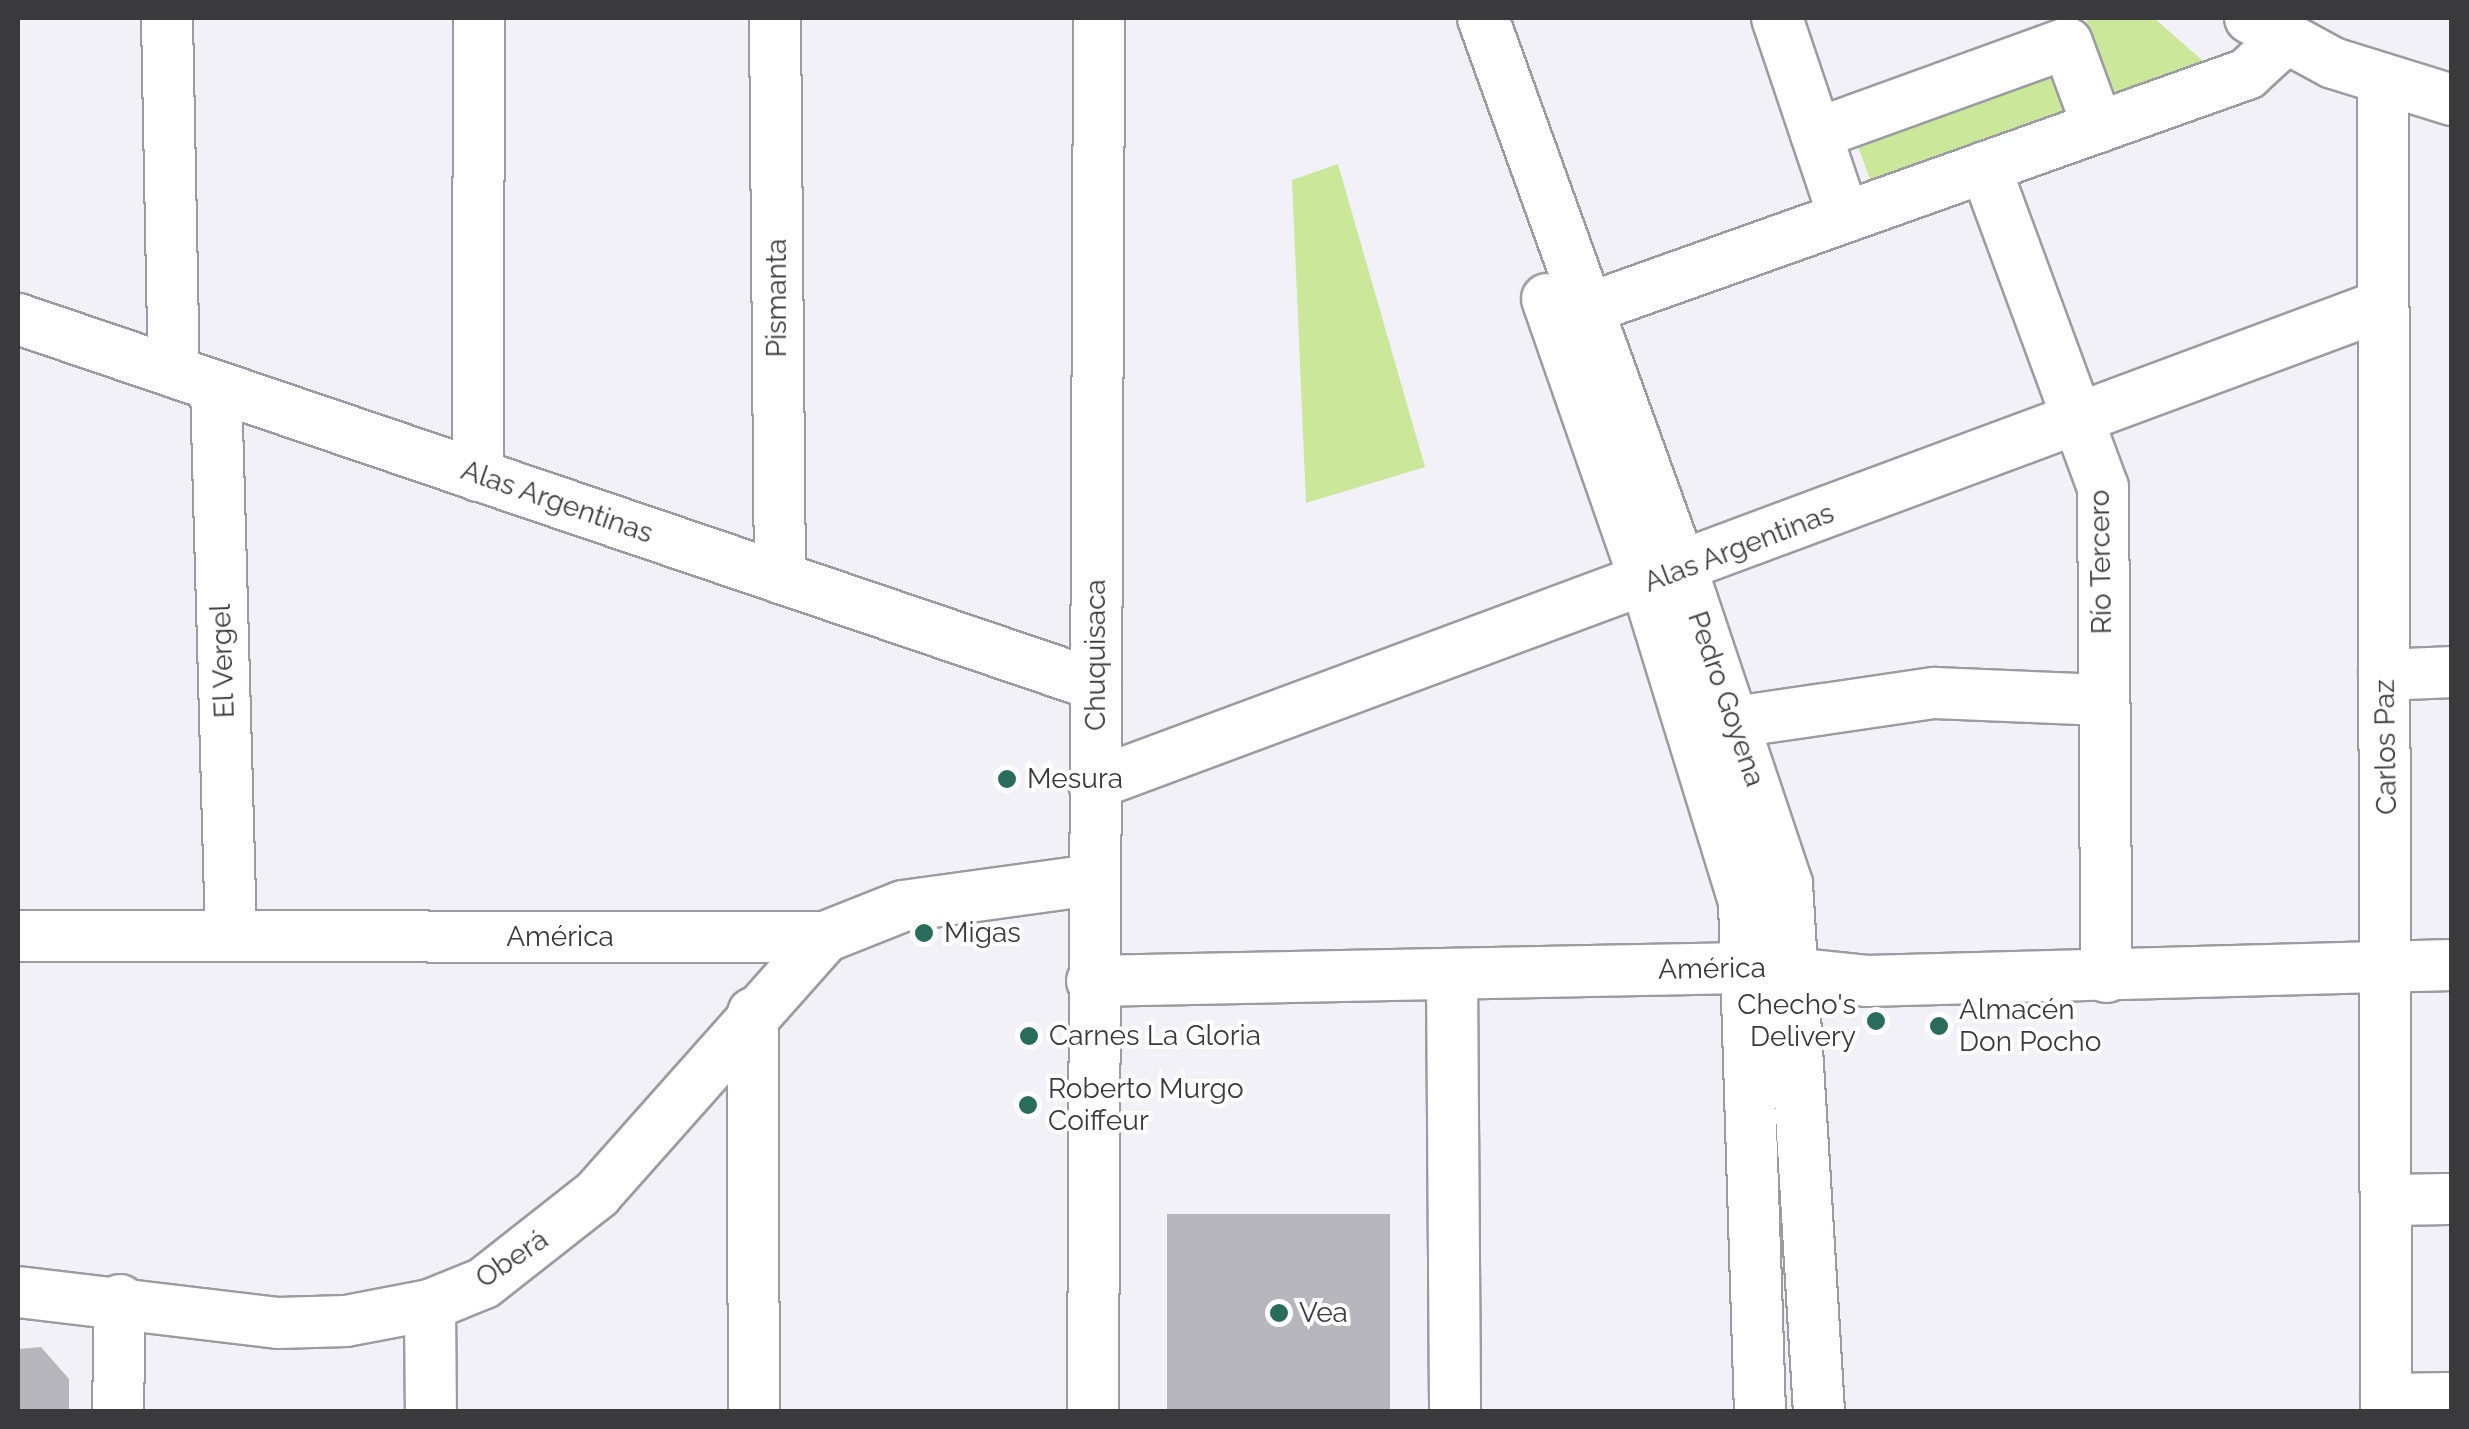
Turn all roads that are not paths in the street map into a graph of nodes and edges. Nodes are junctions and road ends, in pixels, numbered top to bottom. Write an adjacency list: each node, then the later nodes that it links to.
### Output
1 (167, 18): 18 (street, El Vergel)
2 (478, 18): 20 (street)
3 (775, 18): 22 (street, Pismanta)
4 (1099, 18): 25 (street, Chuquisaca)
5 (1449, 18): 21 (street, Pedro Goyena)
6 (1482, 18): 16 (street, Pedro Goyena)
7 (1777, 18): 12 (street)
8 (2267, 29): 9 (street); 11 (street)
9 (2383, 83): 10 (street); 15 (street, Carlos Paz)
10 (2452, 100)
11 (2098, 127): 12 (street); 13 (street)
12 (1816, 134): 14 (street)
13 (1986, 167): 14 (street); 19 (street, Río Tercero)
14 (1844, 217): 16 (street)
15 (2380, 306): 19 (street, Alas Argentinas); 24 (street, Carlos Paz)
16 (1587, 309): 21 (street, Pedro Goyena)
17 (18, 320): 18 (street, Alas Argentinas)
18 (195, 380): 20 (street, Alas Argentinas); 31 (street, El Vergel)
19 (2082, 419): 21 (street, Alas Argentinas); 26 (street, Río Tercero)
20 (478, 476): 22 (street, Alas Argentinas)
21 (1664, 576): 27 (street, Pedro Goyena); 28 (street, Alas Argentinas); 34 (street, Pedro Goyena)
22 (780, 578): 25 (street, Alas Argentinas)
23 (2452, 672): 24 (street)
24 (2384, 676): 36 (street, Carlos Paz)
25 (1096, 685): 28 (street, Chuquisaca)
26 (2104, 700): 27 (street); 38 (street, Río Tercero)
27 (1735, 722): 35 (street, Pedro Goyena)
28 (1094, 784): 29 (street, Chuquisaca)
29 (1094, 880): 32 (street, América); 39 (street, Chuquisaca)
30 (18, 936): 31 (street, América)
31 (231, 936): 32 (street, América)
32 (825, 938): 40 (street, Oberá)
33 (2452, 965): 36 (street, América)
34 (1744, 968): 35 (street, América); 37 (street, América); 53 (street, Pedro Goyena)
35 (1794, 969): 38 (street, América); 54 (street, Pedro Goyena)
36 (2389, 969): 38 (street, América); 42 (street, Carlos Paz)
37 (1452, 974): 39 (street, América); 52 (street)
38 (2106, 977)
39 (1092, 982): 51 (street, Chuquisaca)
40 (754, 1013): 45 (street, Oberá); 50 (street)
41 (2452, 1199): 42 (street)
42 (2389, 1200): 47 (street, Carlos Paz)
43 (18, 1292): 44 (street, Oberá)
44 (120, 1300): 45 (street, Oberá); 48 (street)
45 (430, 1304): 49 (street)
46 (2452, 1398): 47 (street)
47 (2386, 1405)
48 (118, 1412)
49 (431, 1412)
50 (754, 1412)
51 (1093, 1412)
52 (1455, 1412)
53 (1760, 1412)
54 (1819, 1412)

